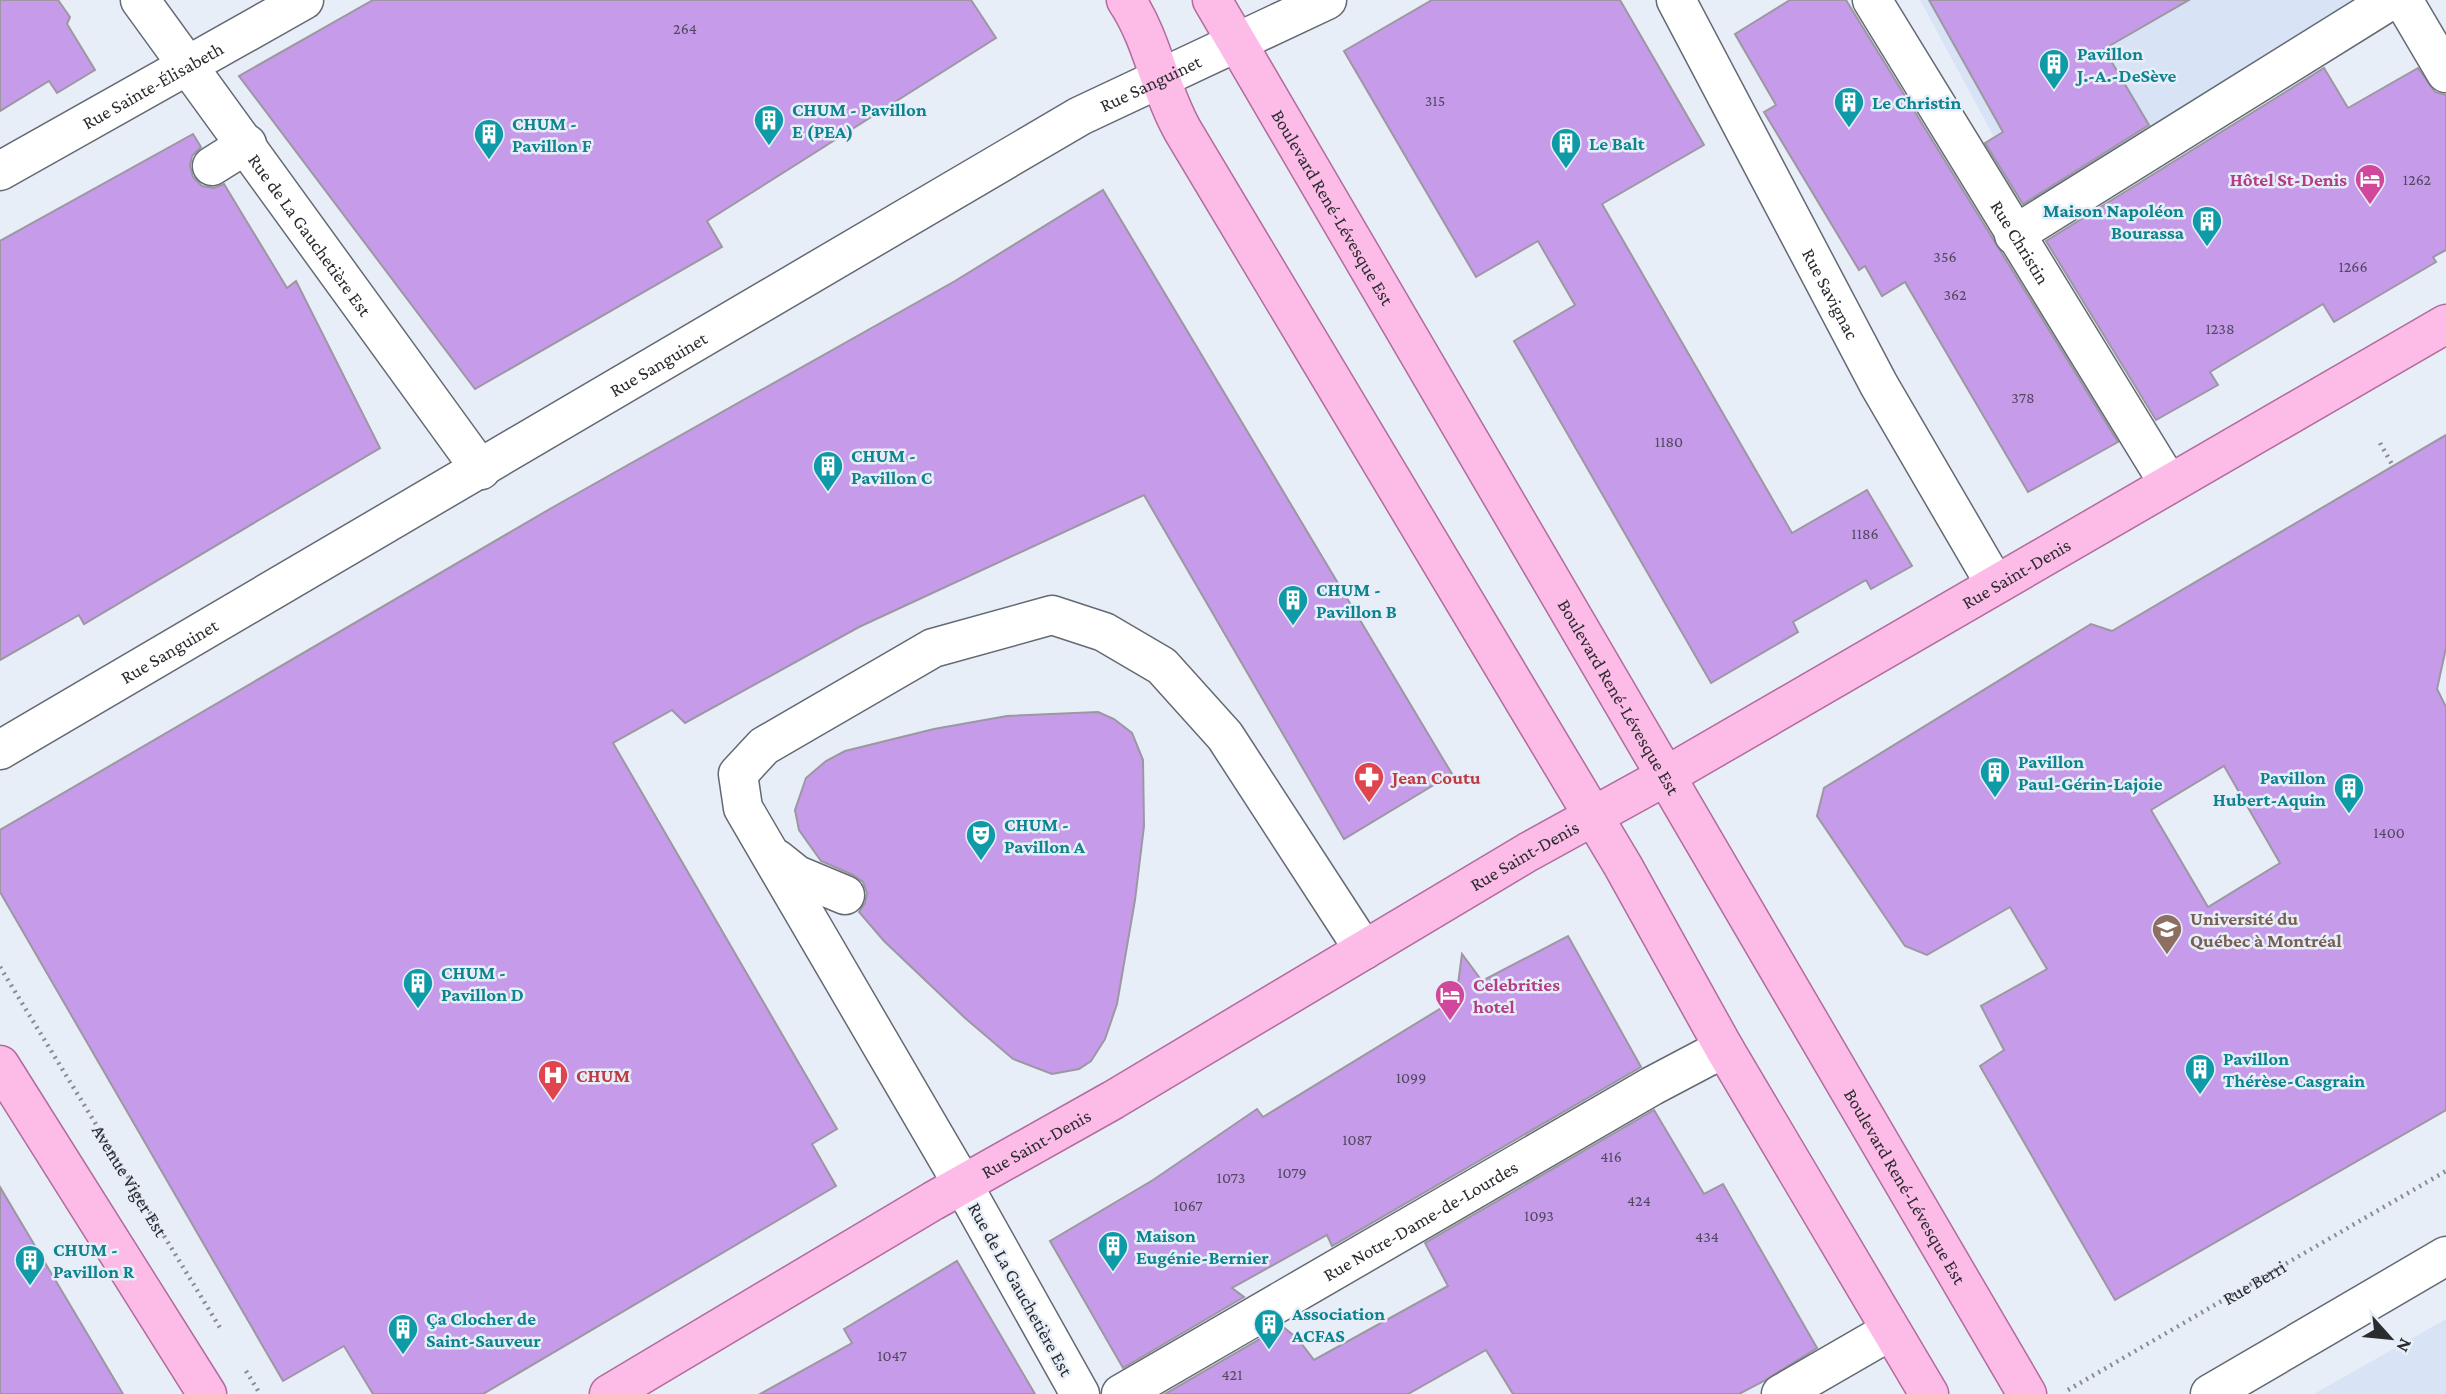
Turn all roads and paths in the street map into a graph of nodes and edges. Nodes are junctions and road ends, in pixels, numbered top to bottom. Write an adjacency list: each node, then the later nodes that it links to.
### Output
1 (140, 0): 11 (street, Rue de La Gauchetière Est)
2 (304, 0): 11 (street, Rue Sainte-Élisabeth)
3 (1126, 0): 13 (main road)
4 (1212, 0): 10 (main road, Boulevard René-Lévesque Est)
5 (1327, 0): 10 (street, Rue Sanguinet)
6 (1676, 0): 23 (street, Rue Savignac)
7 (1872, 0): 17 (street, Rue Christin)
8 (2391, 0): 17 (street)
9 (2403, 0): 12 (street)
10 (1237, 42): 13 (street, Rue Sanguinet); 25 (main road, Boulevard René-Lévesque Est)
11 (189, 66): 14 (street, Rue de La Gauchetière Est); 16 (street, Rue Sainte-Élisabeth)
12 (2446, 73)
13 (1158, 78): 21 (street, Rue Sanguinet); 26 (main road)
14 (247, 144): 15 (street); 21 (street, Rue de La Gauchetière Est)
15 (212, 166)
16 (0, 171)
17 (2014, 236): 22 (street, Rue Christin)
18 (2446, 324): 22 (main road, Rue Saint-Denis)
19 (2380, 443): 20 (path)
20 (2393, 467)
21 (481, 470): 24 (street, Rue Sanguinet)
22 (2169, 485): 23 (main road, Rue Saint-Denis)
23 (1995, 584): 25 (main road, Rue Saint-Denis)
24 (0, 750)
25 (1666, 776): 26 (main road, Rue Saint-Denis); 46 (main road, Boulevard René-Lévesque Est)
26 (1594, 817): 29 (main road, Rue Saint-Denis); 31 (main road)
27 (769, 854): 28 (street); 29 (street, Rue de La Gauchetière Est); 34 (street, Rue de La Gauchetière Est)
28 (845, 895)
29 (1364, 950): 34 (main road, Rue Saint-Denis)
30 (0, 967): 37 (path, Avenue Viger Est)
31 (1724, 1048): 36 (main road); 43 (street, Rue Notre-Dame-de-Lourdes)
32 (0, 1065): 39 (main road)
33 (2446, 1171): 47 (path, Rue Berri)
34 (963, 1185): 41 (main road, Rue Saint-Denis); 42 (street, Rue de La Gauchetière Est)
35 (2446, 1256): 48 (street)
36 (1890, 1331): 44 (street); 45 (main road)
37 (224, 1335)
38 (239, 1359): 40 (path)
39 (207, 1394)
40 (261, 1394)
41 (609, 1394)
42 (1080, 1394)
43 (1121, 1394)
44 (1781, 1394)
45 (1929, 1394)
46 (2027, 1394)
47 (2062, 1394)
48 (2210, 1394)

